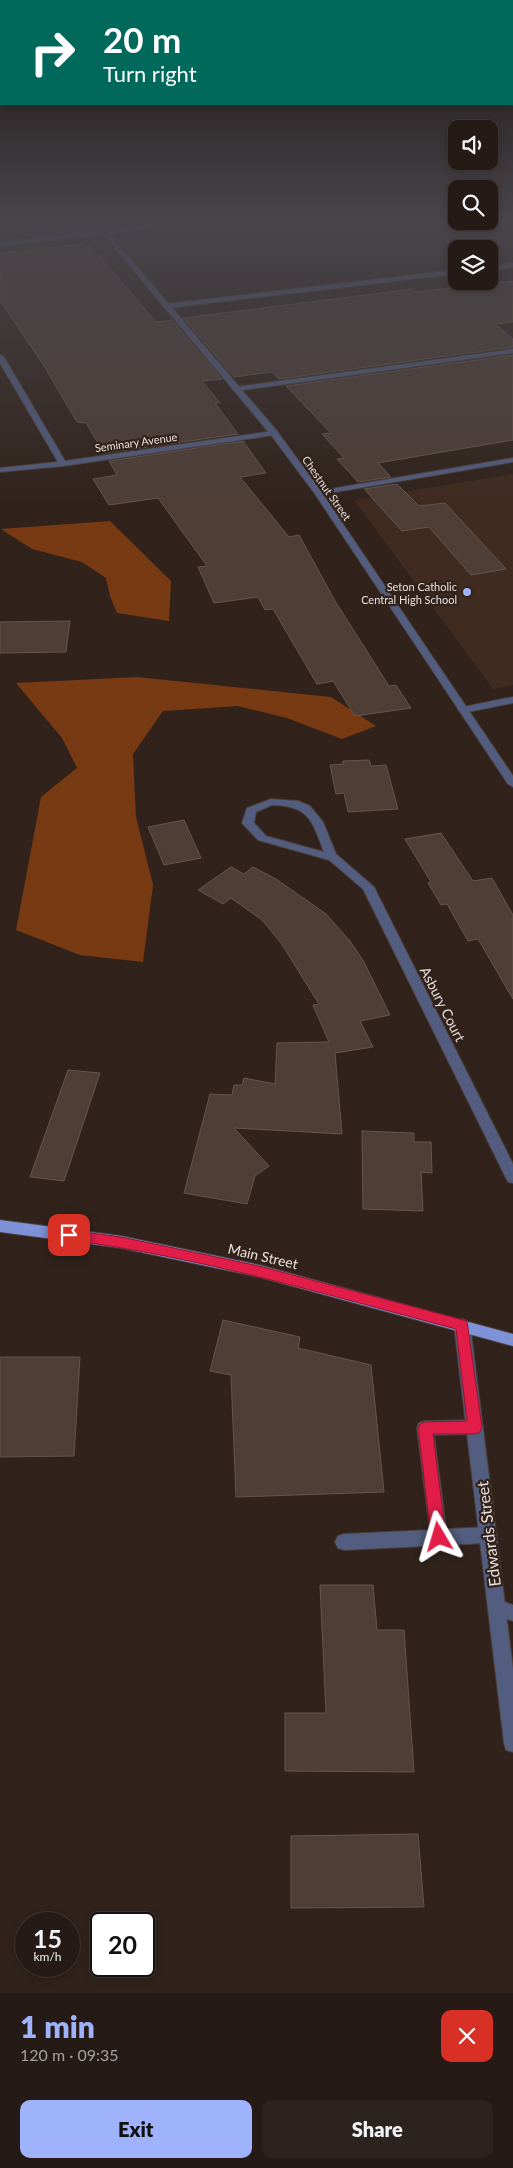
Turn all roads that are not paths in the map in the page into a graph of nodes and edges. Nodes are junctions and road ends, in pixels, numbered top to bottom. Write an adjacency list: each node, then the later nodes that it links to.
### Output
1 (175, 316): 5 (street, Chestnut Street)
2 (513, 351): 5 (street)
3 (0, 357): 4 (street)
4 (4, 371): 8 (street)
5 (236, 389): 6 (street, Chestnut Street)
6 (274, 433): 8 (street, Seminary Avenue); 10 (street, Chestnut Street)
7 (513, 460): 10 (street)
8 (63, 464): 9 (street, Seminary Avenue)
9 (0, 470)
10 (318, 493): 12 (street, Chestnut Street)
11 (513, 700): 12 (street)
12 (463, 710): 13 (street, Chestnut Street)
13 (513, 784)
14 (331, 856): 14 (street); 15 (street, Asbury Court)
15 (513, 1178)
16 (0, 1226): 17 (main road, Main Street)
17 (462, 1325): 18 (main road, Main Street); 19 (street, Edwards Street)
18 (513, 1340)
19 (475, 1427): 20 (street, Edwards Street); 21 (street)
20 (488, 1535): 21 (street); 23 (street, Edwards Street)
21 (439, 1537): 22 (street)
22 (344, 1542)
23 (505, 1610): 24 (street, Edwards Street)
24 (513, 1744)

